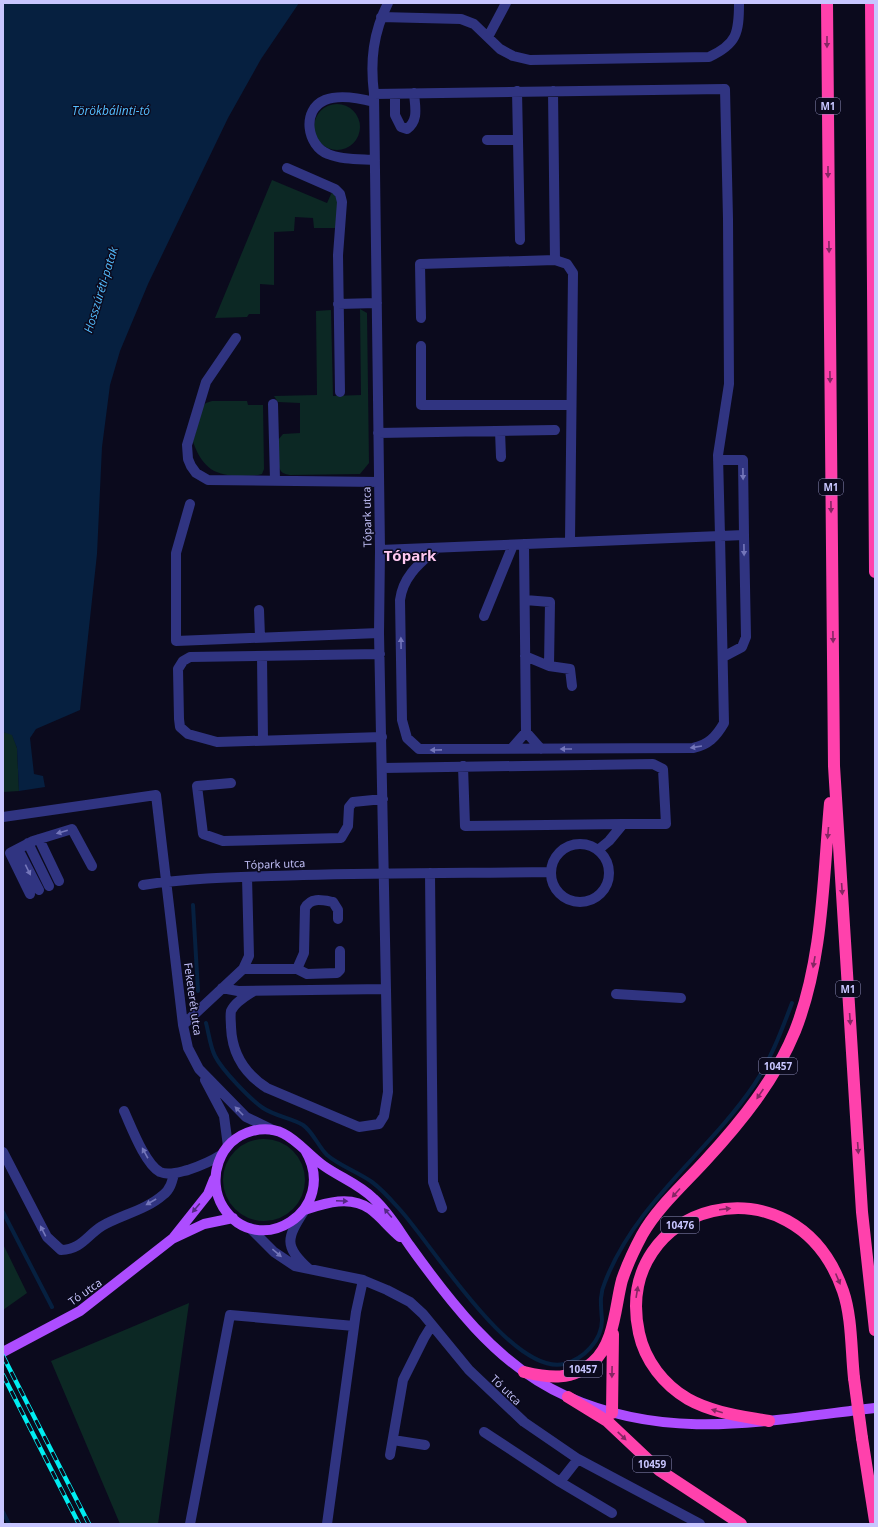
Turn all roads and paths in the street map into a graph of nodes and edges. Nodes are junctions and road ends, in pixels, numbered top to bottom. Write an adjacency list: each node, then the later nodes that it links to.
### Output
1 (388, 3): 6 (street, Tópark utca)
2 (506, 3): 7 (street)
3 (827, 3): 60 (highway, M1, one-way to 60)
4 (871, 3): 42 (highway)
5 (738, 4): 7 (street)
6 (381, 17): 7 (street); 12 (street, Tópark utca)
7 (488, 37)
8 (553, 90): 9 (street); 18 (street); 31 (street)
9 (517, 91): 10 (street); 14 (street)
10 (414, 93): 11 (street); 11 (street)
11 (395, 94): 12 (street)
12 (374, 98): 15 (street, Tópark utca); 15 (street)
13 (487, 140): 14 (street)
14 (517, 140): 17 (street)
15 (375, 160): 19 (street, Tópark utca)
16 (287, 168): 20 (street)
17 (520, 240)
18 (555, 260): 21 (street); 26 (street)
19 (377, 303): 20 (street); 29 (street, Tópark utca)
20 (338, 304): 24 (street)
21 (421, 318)
22 (236, 338): 32 (street)
23 (421, 346): 26 (street)
24 (340, 392)
25 (273, 404): 32 (street)
26 (571, 405): 37 (street)
27 (555, 430): 28 (street)
28 (500, 431): 29 (street); 30 (street)
29 (378, 434): 33 (street, Tópark utca)
30 (501, 457)
31 (718, 460): 35 (street, one-way to 35); 36 (street)
32 (275, 480): 33 (street)
33 (379, 482): 41 (street, Tópark utca)
34 (190, 504): 47 (street)
35 (744, 535): 36 (street); 51 (street, one-way to 51)
36 (720, 536): 37 (street); 51 (street)
37 (570, 541): 39 (street)
38 (513, 544): 39 (street); 40 (street); 45 (street)
39 (524, 544): 43 (street)
40 (437, 548): 41 (street); 57 (street, one-way to 40)
41 (380, 550): 46 (street, Tópark utca)
42 (875, 572)
43 (525, 600): 50 (street); 52 (street)
44 (259, 610): 47 (street)
45 (484, 616)
46 (379, 633): 47 (street); 48 (street, Tópark utca)
47 (260, 637)
48 (380, 654): 49 (street); 55 (street, Tópark utca)
49 (262, 656): 56 (street); 56 (street)
50 (525, 656): 52 (street); 54 (street)
51 (722, 657): 58 (street, one-way to 58)
52 (549, 666): 53 (street)
53 (572, 686)
54 (526, 732): 57 (street); 58 (street)
55 (382, 738): 56 (street); 61 (street, Tópark utca)
56 (263, 741)
57 (512, 748): 58 (street)
58 (541, 750)
59 (464, 766): 61 (street); 65 (street); 65 (street)
60 (834, 766): 106 (highway, 10457, one-way to 106); 109 (highway, M1, one-way to 109)
61 (383, 768): 63 (street, Tópark utca)
62 (231, 783): 63 (street)
63 (383, 800): 71 (street, Tópark utca)
64 (3, 817): 75 (street, Feketerét utca)
65 (623, 824): 68 (street)
66 (38, 839): 67 (street); 69 (street, one-way to 66); 74 (street)
67 (28, 843): 77 (street); 78 (street, one-way to 78)
68 (598, 850): 70 (street); 70 (street)
69 (92, 866)
70 (551, 872): 72 (street, Tópark utca)
71 (384, 873): 72 (street, Tópark utca); 73 (street, Tópark utca); 84 (street)
72 (430, 873): 98 (street)
73 (247, 877): 75 (street, Tópark utca); 81 (street)
74 (59, 881)
75 (167, 882): 76 (street, Tópark utca); 88 (street, Feketerét utca)
76 (143, 885)
77 (48, 886)
78 (34, 892)
79 (338, 919): 82 (street)
80 (340, 951): 82 (street)
81 (243, 969): 82 (street); 83 (street)
82 (297, 969)
83 (222, 988): 85 (street); 88 (street)
84 (386, 989): 85 (street); 85 (street)
85 (254, 991)
86 (616, 994): 87 (street)
87 (681, 998)
88 (183, 1025): 89 (street, Feketerét utca)
89 (199, 1069): 91 (street, Feketerét utca, one-way to 89); 92 (street)
90 (124, 1111): 96 (street, one-way to 90)
91 (273, 1130): 92 (main road); 93 (main road)
92 (228, 1146): 95 (main road)
93 (305, 1150): 99 (main road); 103 (main road, one-way to 93)
94 (3, 1152): 96 (street, one-way to 94)
95 (222, 1155): 96 (street); 97 (main road)
96 (174, 1174)
97 (215, 1175): 100 (main road); 102 (main road, Tó utca, one-way to 102)
98 (442, 1208)
99 (304, 1210): 101 (main road); 103 (main road, one-way to 103); 104 (street)
100 (233, 1218): 101 (main road); 102 (main road, Tó utca)
101 (250, 1228): 104 (street, Tó utca, one-way to 104)
102 (172, 1239): 110 (main road, Tó utca)
103 (410, 1245): 111 (main road)
104 (309, 1269): 105 (street, Tó utca)
105 (363, 1280): 107 (street); 108 (street, Tó utca)
106 (614, 1319): 111 (highway, 10457); 114 (highway, 10457, one-way to 114)
107 (354, 1326): 124 (street); 125 (street)
108 (432, 1326): 117 (street); 120 (street, Tó utca)
109 (875, 1330)
110 (3, 1352)
111 (524, 1372): 112 (main road)
112 (568, 1397): 114 (main road); 127 (highway, 10459, one-way to 127)
113 (875, 1408): 115 (main road)
114 (612, 1413): 115 (main road)
115 (769, 1422): 123 (highway, 10476, one-way to 123, bridge)
116 (484, 1432): 121 (street)
117 (392, 1440): 118 (street); 119 (street)
118 (425, 1445)
119 (390, 1455)
120 (578, 1459): 121 (street); 126 (street, Tó utca)
121 (560, 1482): 122 (street)
122 (612, 1513)
123 (875, 1521)
124 (190, 1524)
125 (327, 1524)
126 (700, 1524)
127 (741, 1524)

